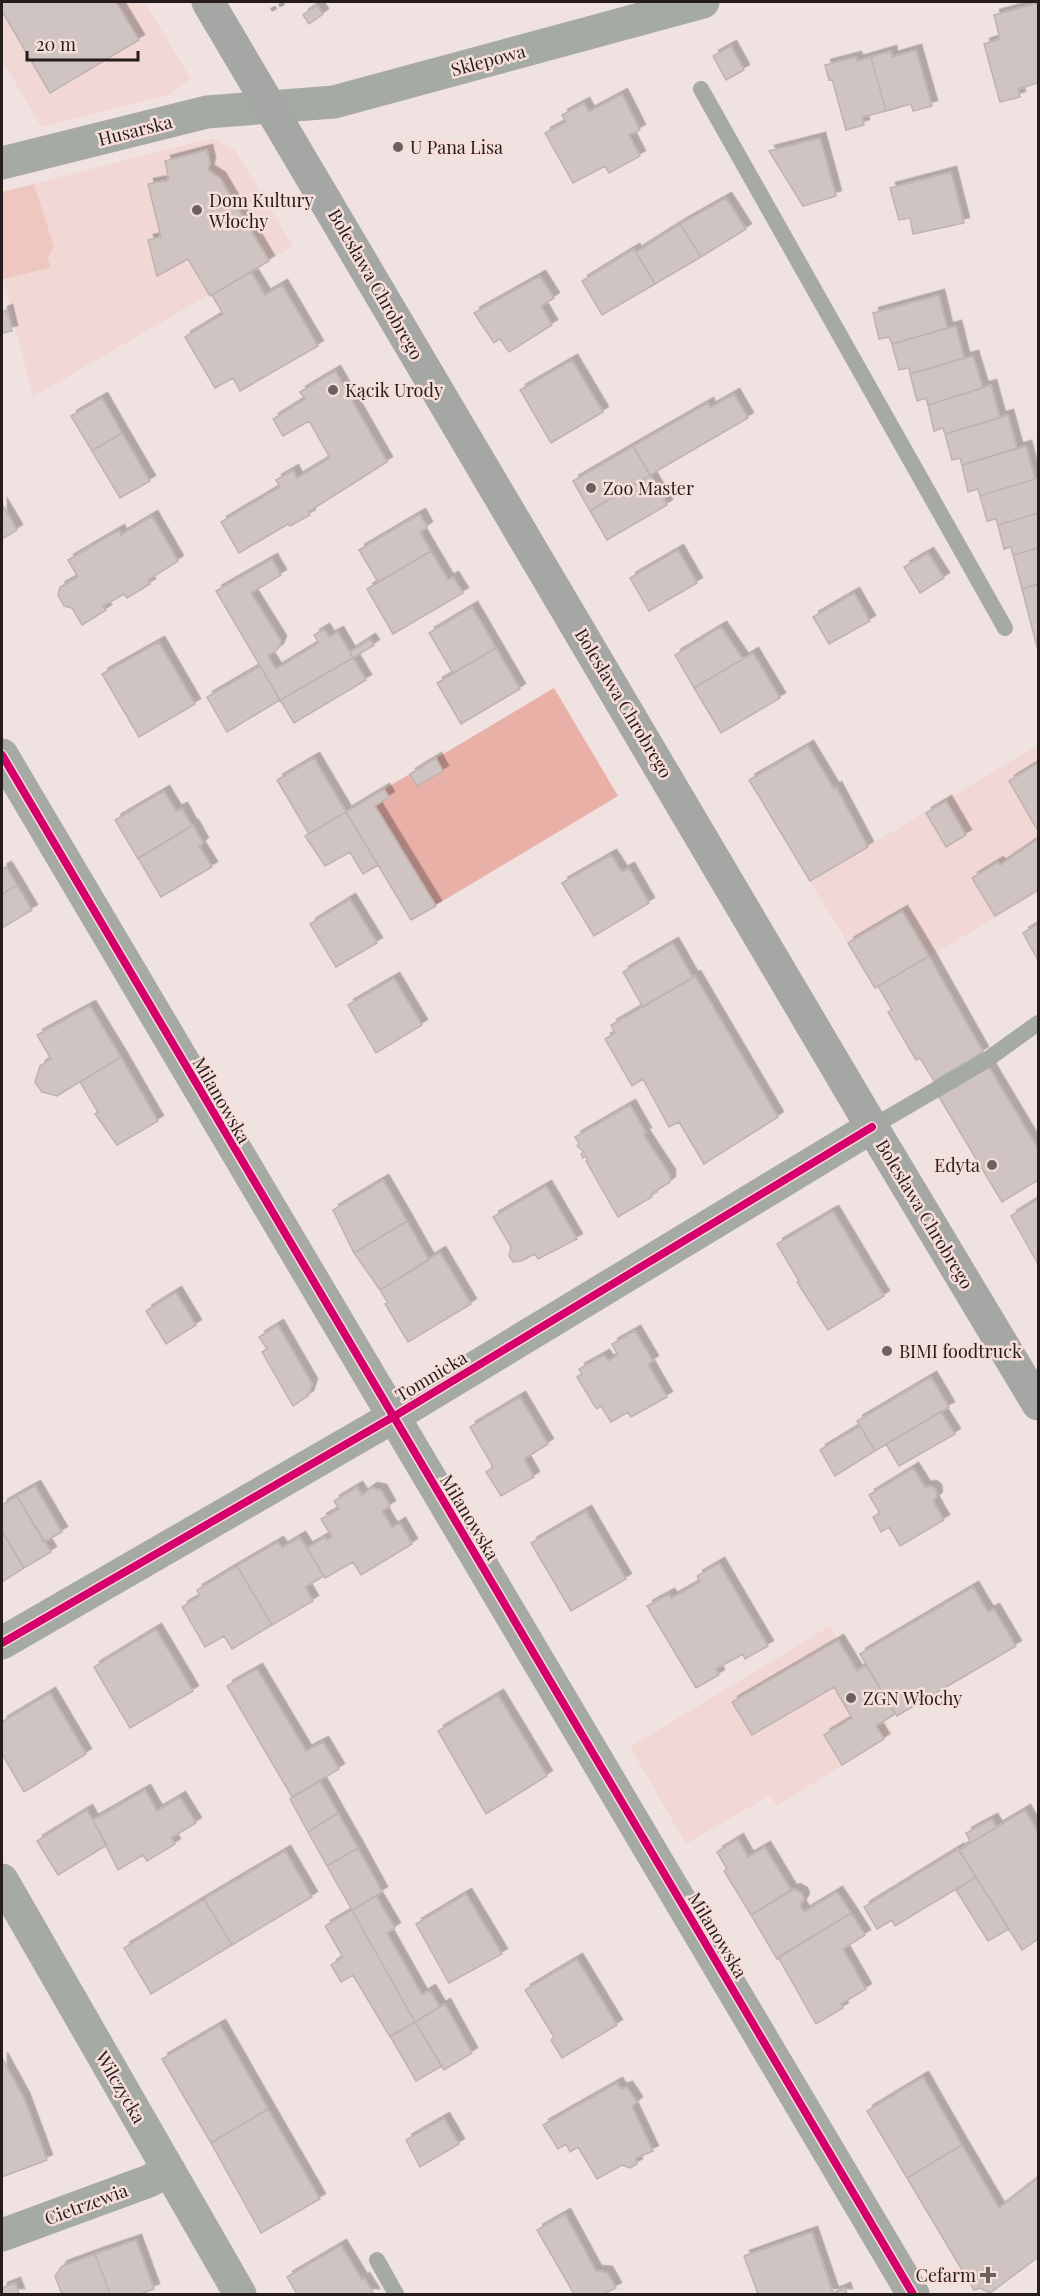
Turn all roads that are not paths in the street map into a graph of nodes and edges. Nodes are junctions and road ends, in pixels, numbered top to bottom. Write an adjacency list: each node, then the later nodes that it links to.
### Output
1 (208, 2): 4 (main road, Bolesława Chrobrego)
2 (703, 2): 4 (street, Sklepowa)
3 (701, 89): 6 (lane)
4 (271, 107): 5 (street, Husarska); 9 (main road, Bolesława Chrobrego)
5 (2, 163)
6 (1005, 628)
7 (2, 755): 11 (street, Milanowska)
8 (1038, 1023): 9 (lane)
9 (872, 1127): 10 (main road, Bolesława Chrobrego); 11 (street, Tomnicka)
10 (1038, 1404)
11 (393, 1417): 12 (street, Tomnicka); 19 (street, Milanowska)
12 (2, 1642)
13 (2, 1880): 14 (street, Wilczycka)
14 (169, 2170): 15 (street, Cietrzewia); 17 (street, Wilczycka)
15 (2, 2235)
16 (377, 2260): 18 (lane)
17 (240, 2295)
18 (396, 2295)
19 (913, 2295)

